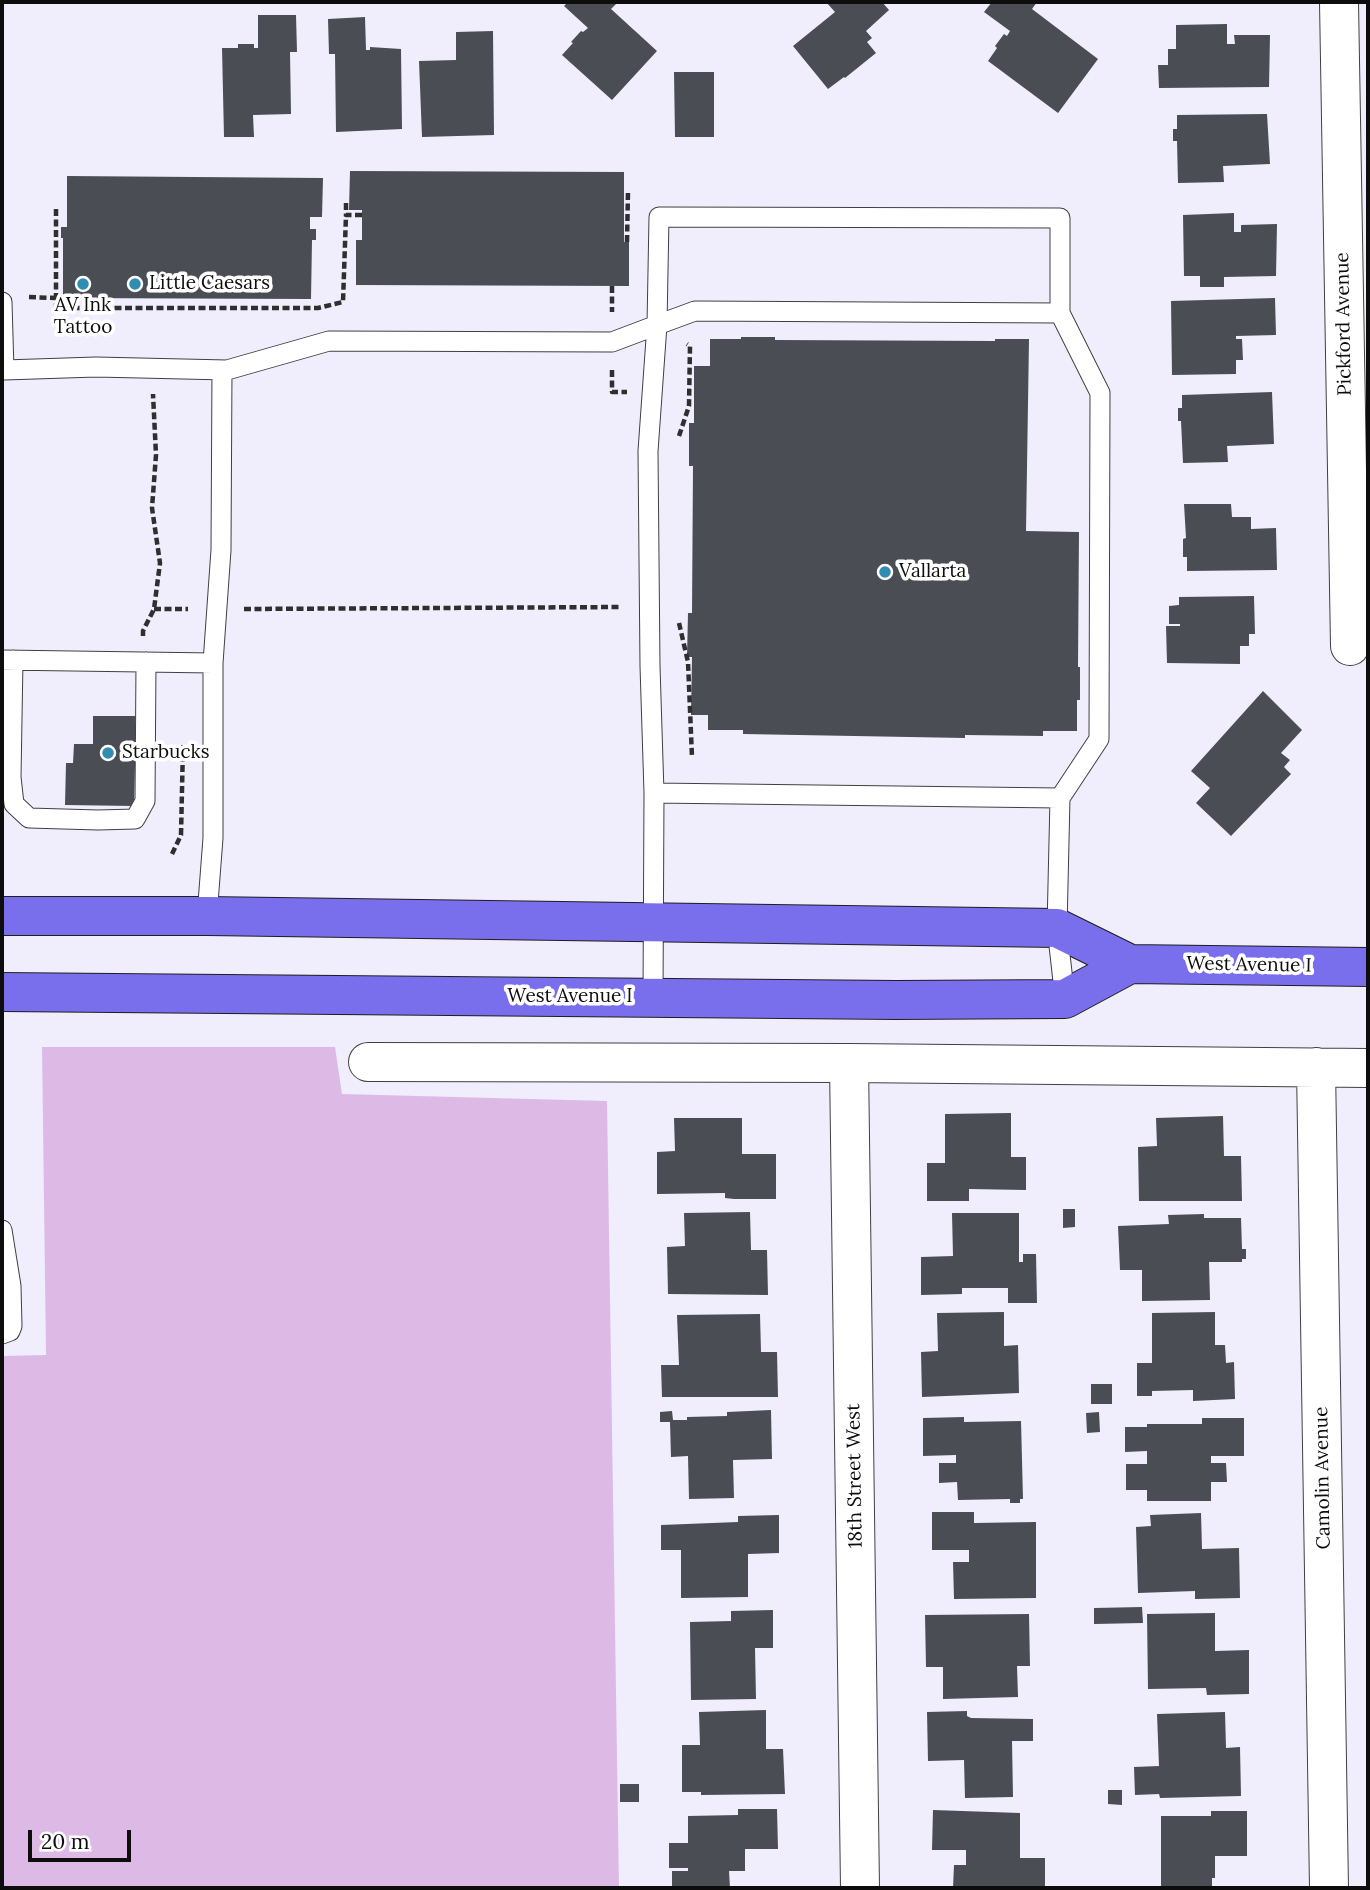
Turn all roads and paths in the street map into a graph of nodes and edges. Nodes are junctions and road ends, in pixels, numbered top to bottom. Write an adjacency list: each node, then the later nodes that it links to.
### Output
1 (1339, 2): 23 (street, Pickford Avenue)
2 (628, 191): 7 (path)
3 (346, 203): 5 (path)
4 (56, 209): 5 (path)
5 (346, 215): 6 (path)
6 (362, 215)
7 (627, 242)
8 (612, 286): 10 (path)
9 (2, 302): 14 (lane)
10 (612, 312)
11 (1060, 313): 12 (lane); 12 (lane); 30 (lane)
12 (657, 325): 15 (lane); 18 (path); 19 (lane)
13 (153, 368): 14 (lane); 15 (lane); 20 (path)
14 (3, 370)
15 (222, 370): 26 (lane)
16 (612, 370): 17 (path)
17 (634, 392)
18 (677, 441)
19 (649, 607): 22 (path); 28 (path); 29 (lane)
20 (154, 609): 21 (path); 25 (path)
21 (188, 609)
22 (244, 609)
23 (1350, 646)
24 (7, 660): 25 (lane); 25 (lane)
25 (144, 662): 26 (lane)
26 (213, 663): 33 (lane)
27 (183, 740): 31 (path)
28 (692, 757)
29 (654, 793): 30 (lane); 34 (lane)
30 (1060, 798): 35 (lane)
31 (172, 854)
32 (2, 916): 33 (main road, West Avenue I)
33 (207, 916): 34 (main road, West Avenue I)
34 (653, 923): 35 (main road, West Avenue I); 38 (lane)
35 (1057, 928): 36 (main road, West Avenue I); 40 (lane)
36 (1130, 964): 37 (main road, West Avenue I); 40 (main road, West Avenue I)
37 (1368, 967)
38 (653, 997): 39 (main road, West Avenue I); 40 (main road, West Avenue I)
39 (3, 998)
40 (1065, 999)
41 (368, 1062): 42 (street)
42 (849, 1063): 43 (street); 47 (street, 18th Street West)
43 (1316, 1068): 44 (street); 48 (street, Camolin Avenue)
44 (1368, 1068)
45 (2, 1236): 46 (lane)
46 (2, 1334)
47 (860, 1888)
48 (1329, 1888)

